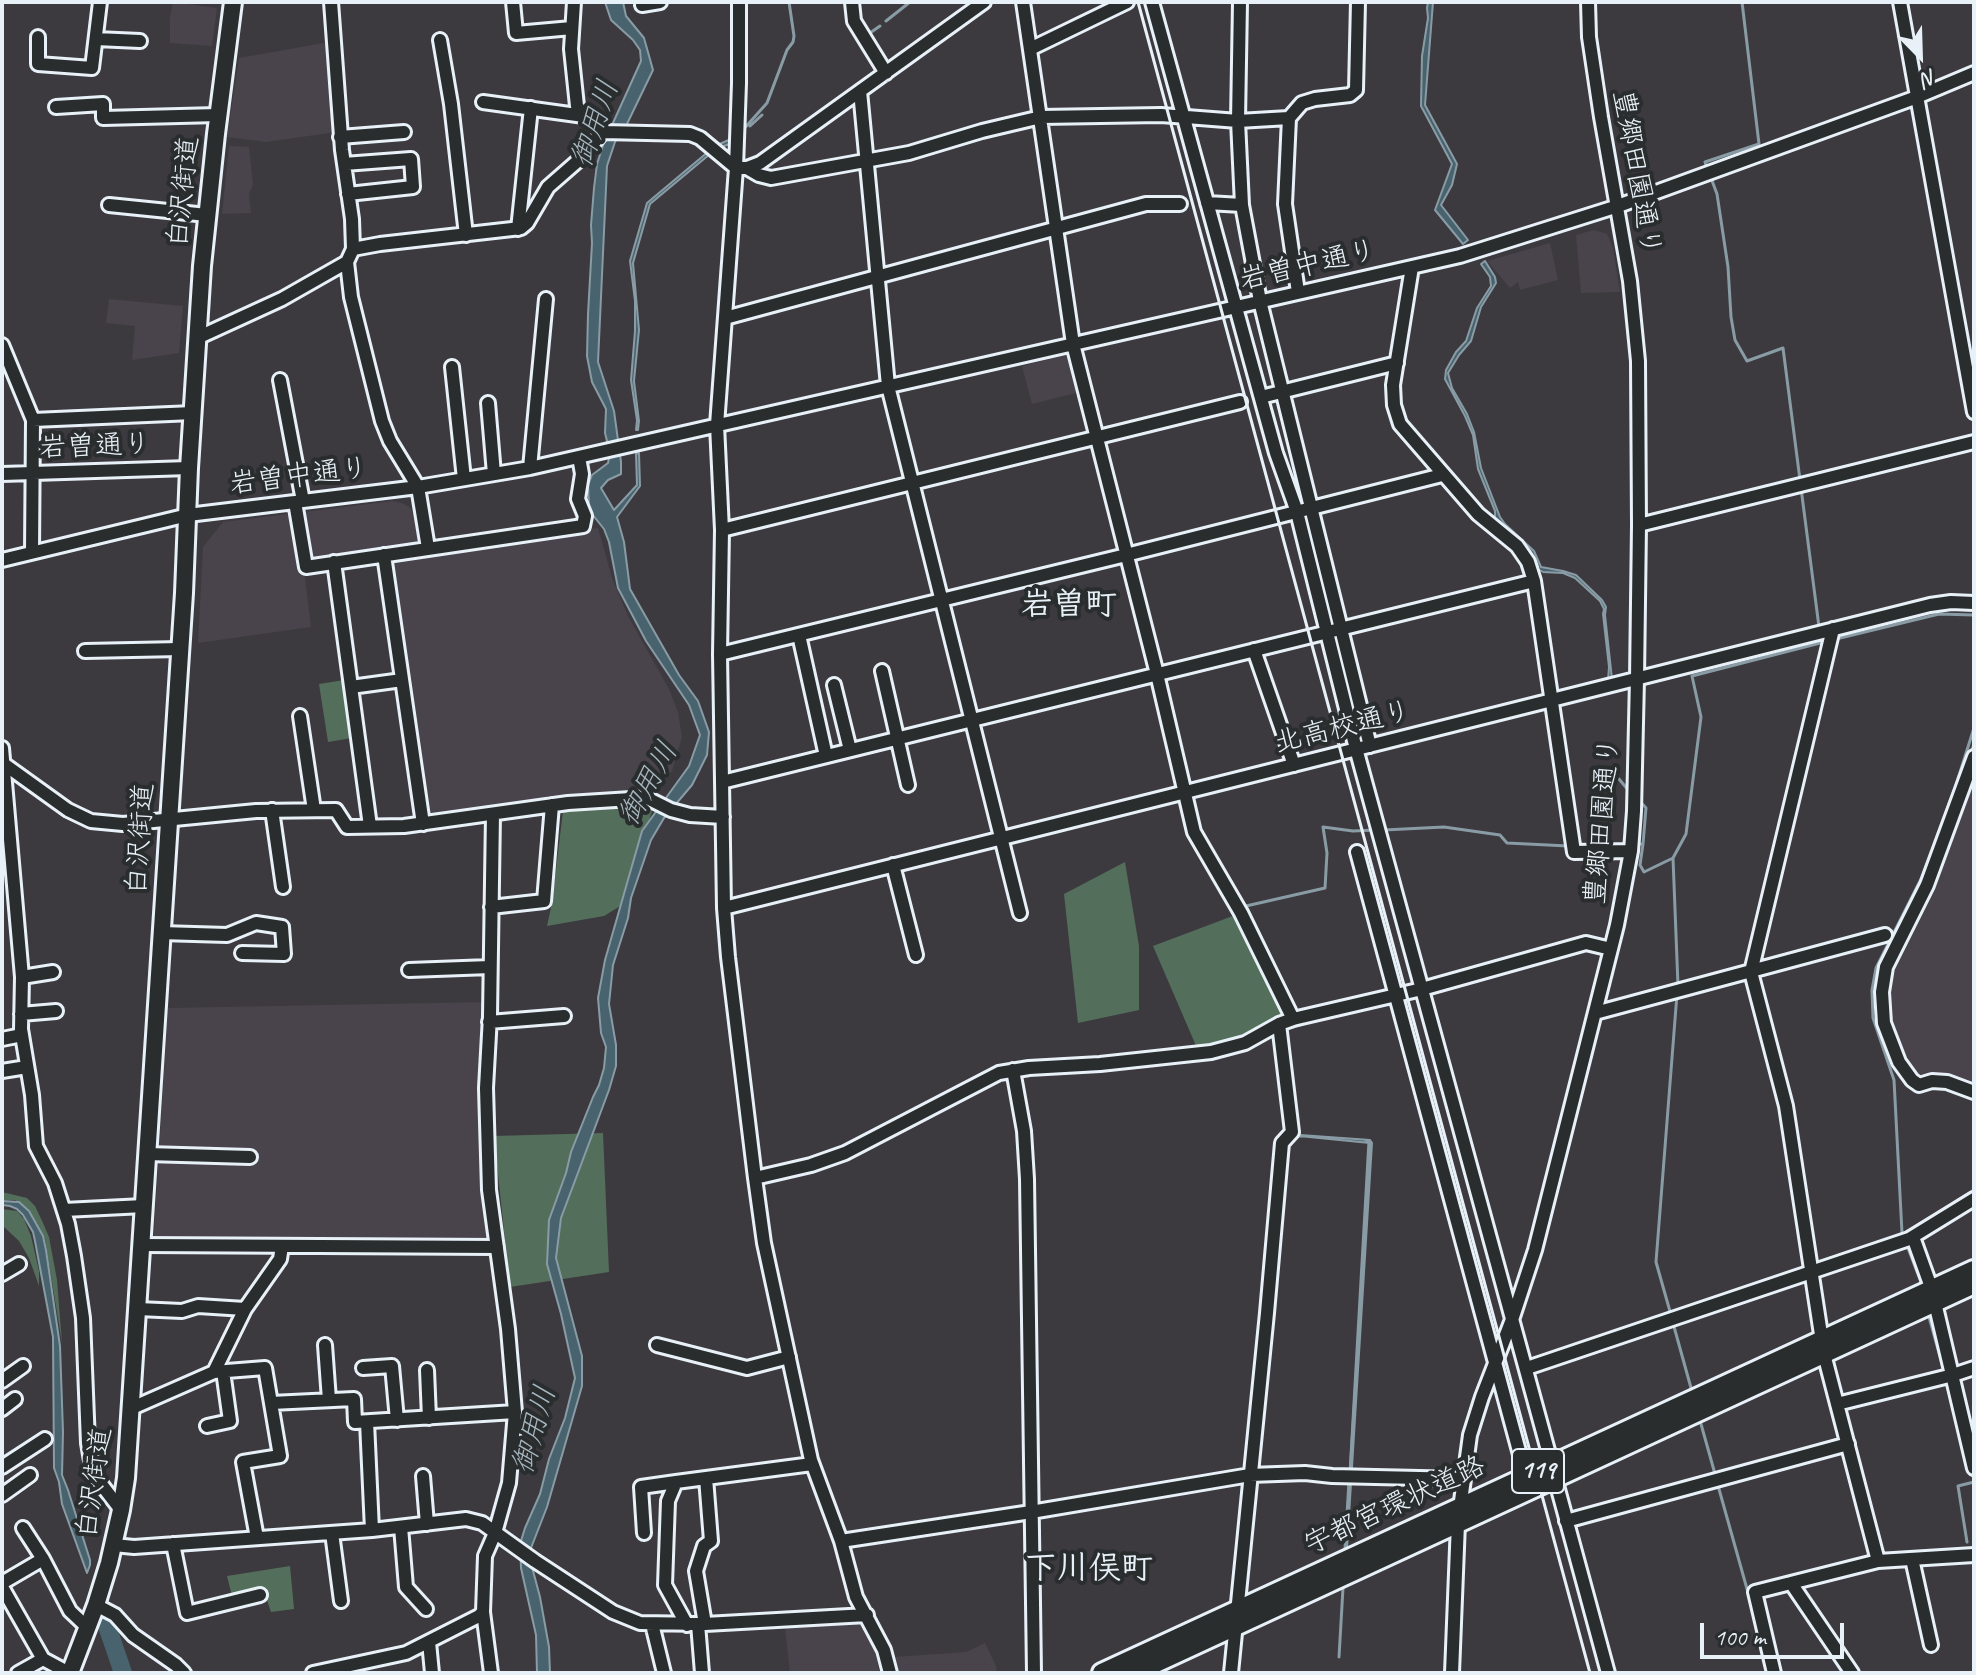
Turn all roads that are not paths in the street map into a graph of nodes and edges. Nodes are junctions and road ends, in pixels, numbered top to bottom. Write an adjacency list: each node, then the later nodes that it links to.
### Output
1 (100, 2): 20 (street)
2 (233, 2): 31 (main road, 白沢街道)
3 (331, 2): 39 (street)
4 (513, 2): 18 (street)
5 (574, 2): 18 (street)
6 (660, 2): 17 (street)
7 (739, 2): 42 (street)
8 (852, 2): 24 (street)
9 (984, 2): 24 (street)
10 (1023, 2): 23 (street)
11 (1127, 2): 23 (street)
12 (1152, 2): 34 (street)
13 (1240, 2): 36 (street)
14 (1358, 2): 35 (street)
15 (1588, 2): 48 (street, 豊郷田園通り)
16 (1900, 2): 27 (street)
17 (642, 5)
18 (572, 28): 32 (street)
19 (38, 37): 20 (street)
20 (96, 39): 22 (street)
21 (440, 40): 52 (street)
22 (140, 41)
23 (1030, 49): 33 (street)
24 (886, 73): 26 (street)
25 (1974, 73): 27 (street, 岩曽中通り)
26 (860, 91): 40 (street); 42 (street)
27 (1917, 97): 48 (street, 岩曽中通り); 73 (street)
28 (483, 102): 30 (street)
29 (56, 107): 31 (street)
30 (531, 108): 32 (street); 51 (street)
31 (218, 115): 49 (main road, 白沢街道)
32 (584, 116): 38 (street)
33 (1041, 117): 34 (street); 40 (street); 50 (street)
34 (1185, 118): 36 (street); 44 (street)
35 (1289, 118): 36 (street); 57 (street)
36 (1238, 121): 47 (street)
37 (404, 132): 39 (street)
38 (603, 132): 42 (street); 51 (street)
39 (340, 137): 41 (street)
40 (867, 161): 42 (street); 56 (street)
41 (344, 164): 43 (street); 43 (street)
42 (741, 168): 61 (street)
43 (348, 194): 53 (street)
44 (1207, 203): 47 (street); 60 (street)
45 (1180, 204): 50 (street)
46 (109, 205): 49 (street)
47 (1242, 205): 59 (street)
48 (1618, 206): 55 (street, 岩曽中通り); 93 (street, 豊郷田園通り)
49 (207, 215): 62 (main road, 白沢街道)
50 (1056, 228): 56 (street); 63 (street)
51 (518, 229): 52 (street)
52 (466, 235): 53 (street)
53 (353, 249): 54 (street)
54 (347, 262): 62 (street); 88 (street)
55 (1412, 267): 57 (street, 岩曽中通り); 65 (street)
56 (878, 278): 61 (street); 68 (street)
57 (1298, 292): 59 (street, 岩曽中通り)
58 (546, 299): 81 (street)
59 (1260, 301): 60 (street, 岩曽中通り); 69 (street)
60 (1236, 306): 63 (street, 岩曽中通り); 70 (street)
61 (725, 318): 76 (street)
62 (197, 338): 74 (main road, 白沢街道)
63 (1073, 344): 68 (street, 岩曽中通り); 77 (street)
64 (2, 345): 75 (street)
65 (1397, 363): 69 (street); 85 (street)
66 (452, 367): 86 (street)
67 (280, 380): 89 (street)
68 (888, 386): 76 (street, 岩曽中通り); 87 (street)
69 (1282, 391): 70 (street); 90 (street)
70 (1261, 397): 91 (street)
71 (1240, 402): 77 (street)
72 (488, 403): 84 (street)
73 (1974, 412)
74 (193, 413): 75 (street); 80 (main road, 白沢街道)
75 (33, 420): 82 (street)
76 (717, 425): 79 (street, 岩曽中通り); 94 (street)
77 (1096, 437): 87 (street); 98 (street)
78 (1974, 442): 93 (street)
79 (579, 457): 81 (street, 岩曽中通り); 95 (street)
80 (189, 468): 82 (street, 岩曽通り); 92 (main road, 白沢街道)
81 (530, 468): 84 (street, 岩曽中通り)
82 (34, 473): 83 (street, 岩曽通り); 96 (street)
83 (2, 474)
84 (494, 474): 86 (street, 岩曽中通り)
85 (1442, 475): 90 (street); 101 (street)
86 (464, 479): 88 (street, 岩曽中通り)
87 (913, 482): 94 (street); 102 (street)
88 (418, 487): 89 (street, 岩曽中通り); 95 (street)
89 (299, 502): 92 (street, 岩曽中通り); 100 (street)
90 (1312, 509): 91 (street); 104 (street)
91 (1297, 512): 98 (street); 106 (street)
92 (188, 515): 96 (street, 岩曽中通り); 108 (main road, 白沢街道)
93 (1639, 525): 114 (street, 豊郷田園通り)
94 (722, 530): 111 (street)
95 (428, 548): 97 (street)
96 (32, 552): 99 (street, 岩曽中通り)
97 (384, 555): 100 (street); 115 (street)
98 (1126, 555): 102 (street); 113 (street)
99 (2, 560)
100 (334, 562): 117 (street)
101 (1534, 581): 104 (street); 118 (street)
102 (943, 600): 107 (street); 120 (street)
103 (1974, 603): 105 (street, 北高校通り)
104 (1342, 628): 106 (street); 123 (street)
105 (1833, 629): 114 (street, 北高校通り); 160 (street)
106 (1327, 632): 109 (street); 123 (street)
107 (799, 635): 111 (street); 125 (street)
108 (180, 649): 110 (street); 137 (main road, 白沢街道)
109 (1254, 650): 113 (street); 128 (street)
110 (85, 651)
111 (720, 654): 129 (street)
112 (882, 671): 121 (street)
113 (1157, 674): 120 (street); 131 (street)
114 (1637, 679): 118 (street, 北高校通り); 142 (street, 豊郷田園通り)
115 (402, 680): 117 (street); 138 (street)
116 (834, 685): 124 (street)
117 (351, 687): 139 (street)
118 (1552, 700): 123 (street, 北高校通り); 142 (street)
119 (300, 716): 134 (street)
120 (972, 719): 121 (street); 140 (street)
121 (896, 738): 124 (street); 130 (street)
122 (2, 748): 127 (street)
123 (1363, 748): 128 (street, 北高校通り); 162 (street)
124 (850, 750): 125 (street)
125 (826, 756): 129 (street)
126 (1974, 757): 176 (street)
127 (4, 764): 137 (street); 141 (street)
128 (1294, 765): 131 (street, 北高校通り)
129 (722, 782): 136 (street)
130 (908, 785)
131 (1185, 792): 140 (street, 北高校通り); 168 (street)
132 (552, 805): 135 (street); 136 (street); 147 (street)
133 (272, 810): 134 (street); 137 (street); 146 (street)
134 (314, 810): 139 (street)
135 (493, 814): 138 (street); 147 (street)
136 (723, 817): 148 (street)
137 (168, 821): 152 (main road, 白沢街道)
138 (423, 824): 139 (street)
139 (370, 826)
140 (1001, 837): 144 (street, 北高校通り); 149 (street)
141 (7, 851): 145 (street)
142 (1631, 851): 154 (street, 豊郷田園通り)
143 (1357, 852): 163 (street)
144 (893, 865): 148 (street, 北高校通り); 156 (street)
145 (8, 881): 150 (street)
146 (283, 887)
147 (491, 907): 157 (street)
148 (724, 908): 179 (street)
149 (1020, 913)
150 (18, 930): 151 (street); 161 (street)
151 (2, 932)
152 (161, 933): 155 (street); 177 (main road, 白沢街道)
153 (1885, 935): 160 (street)
154 (1611, 949): 162 (street); 165 (street, 豊郷田園通り)
155 (242, 953)
156 (916, 955)
157 (490, 967): 158 (street); 169 (street)
158 (409, 970)
159 (53, 972): 161 (street)
160 (1751, 972): 165 (street); 189 (street)
161 (22, 977): 166 (street)
162 (1422, 989): 163 (street); 195 (street)
163 (1395, 995): 168 (street); 200 (street)
164 (56, 1011): 166 (street)
165 (1595, 1013): 195 (street, 豊郷田園通り)
166 (21, 1014): 171 (street)
167 (564, 1016): 169 (street)
168 (1293, 1019): 170 (street)
169 (489, 1022): 186 (street)
170 (1279, 1024): 174 (street); 227 (street)
171 (22, 1035): 172 (street); 173 (street)
172 (2, 1039)
173 (27, 1067): 175 (street); 182 (street)
174 (1013, 1070): 179 (street); 235 (street)
175 (2, 1071)
176 (1974, 1092)
177 (147, 1154): 178 (street); 181 (main road, 白沢街道)
178 (250, 1157)
179 (755, 1178): 199 (street)
180 (1974, 1199): 183 (street)
181 (144, 1206): 182 (street); 184 (main road, 白沢街道)
182 (64, 1210): 234 (street)
183 (1913, 1237): 189 (street); 192 (street)
184 (142, 1245): 185 (street); 193 (main road, 白沢街道)
185 (282, 1246): 186 (street); 194 (street)
186 (497, 1247): 215 (street)
187 (19, 1264): 190 (street)
188 (1974, 1270): 192 (highway, 宇都宮環状道路 / 119)
189 (1811, 1273): 198 (street); 203 (street)
190 (2, 1274)
191 (1974, 1284): 192 (highway, 宇都宮環状道路 / 119)
192 (1933, 1296): 198 (highway, 宇都宮環状道路 / 119); 207 (street)
193 (138, 1309): 194 (street); 213 (main road, 白沢街道)
194 (245, 1309): 206 (street)
195 (1513, 1317): 200 (street, 豊郷田園通り); 203 (street)
196 (325, 1345): 210 (street)
197 (657, 1345): 199 (street)
198 (1823, 1347): 212 (street); 225 (highway, 宇都宮環状道路 / 119)
199 (789, 1357): 222 (street)
200 (1495, 1362): 229 (street); 231 (street, 豊郷田園通り)
201 (23, 1366): 208 (street)
202 (363, 1368): 217 (street)
203 (1527, 1368): 225 (street)
204 (1974, 1368): 207 (street)
205 (427, 1370): 216 (street)
206 (218, 1372): 211 (street); 213 (street); 219 (street)
207 (1953, 1375): 212 (street); 224 (street)
208 (2, 1381)
209 (15, 1399): 214 (street)
210 (329, 1400): 211 (street); 218 (street)
211 (271, 1403): 245 (street)
212 (1837, 1404): 221 (street)
213 (132, 1408): 234 (main road, 白沢街道)
214 (2, 1409)
215 (515, 1412): 216 (street); 243 (street)
216 (429, 1418): 217 (street)
217 (397, 1420): 218 (street)
218 (367, 1422): 241 (street)
219 (207, 1426)
220 (45, 1439): 223 (street)
221 (1848, 1444): 237 (street); 252 (street)
222 (812, 1464): 230 (street); 246 (street)
223 (2, 1467)
224 (1974, 1468)
225 (1553, 1472): 229 (highway, 宇都宮環状道路 / 119); 236 (highway, 宇都宮環状道路 / 119); 237 (street)
226 (30, 1475): 233 (street)
227 (1250, 1475): 231 (street); 235 (street); 261 (street)
228 (423, 1476): 238 (street)
229 (1526, 1477): 236 (highway, 宇都宮環状道路 / 119)
230 (706, 1478): 232 (street); 263 (street)
231 (1463, 1479): 236 (street, 豊郷田園通り)
232 (676, 1482): 244 (street); 263 (street)
233 (2, 1495)
234 (121, 1510): 248 (main road, 白沢街道)
235 (1031, 1512): 246 (street); 279 (street)
236 (1459, 1515): 261 (highway, 宇都宮環状道路 / 119); 283 (street, 豊郷田園通り)
237 (1566, 1521): 284 (street)
238 (427, 1524): 239 (street); 243 (street)
239 (401, 1527): 241 (street); 258 (street)
240 (23, 1528): 250 (street)
241 (372, 1530): 242 (street)
242 (332, 1533): 245 (street); 256 (street)
243 (495, 1533): 259 (street); 262 (street)
244 (644, 1533)
245 (257, 1538): 247 (street)
246 (841, 1541): 260 (street)
247 (173, 1544): 248 (street); 255 (street)
248 (114, 1545): 257 (main road, 白沢街道)
249 (1974, 1555): 251 (street)
250 (43, 1559): 254 (street); 264 (street)
251 (1912, 1559): 252 (street); 266 (street)
252 (1878, 1561): 253 (street)
253 (1791, 1583): 285 (street); 286 (street)
254 (2, 1585): 267 (street)
255 (260, 1595)
256 (341, 1601)
257 (96, 1605): 264 (main road, 白沢街道); 272 (street)
258 (426, 1609)
259 (483, 1612): 265 (street); 275 (street)
260 (867, 1615): 263 (street); 278 (street)
261 (1236, 1619): 280 (highway, 宇都宮環状道路 / 119); 281 (highway, 宇都宮環状道路 / 119); 282 (street)
262 (652, 1624): 263 (street); 276 (street)
263 (696, 1624): 277 (street)
264 (88, 1628): 271 (main road, 白沢街道)
265 (429, 1642): 268 (street); 274 (street)
266 (1931, 1645)
267 (43, 1659): 270 (street); 271 (street)
268 (382, 1659): 269 (street); 273 (street)
269 (322, 1672)
270 (18, 1673)
271 (70, 1673)
272 (184, 1673)
273 (383, 1673)
274 (432, 1673)
275 (491, 1673)
276 (664, 1673)
277 (702, 1673)
278 (890, 1673)
279 (1034, 1673)
280 (1102, 1673)
281 (1134, 1673)
282 (1231, 1673)
283 (1452, 1673)
284 (1608, 1673)
285 (1774, 1673)
286 (1852, 1673)

